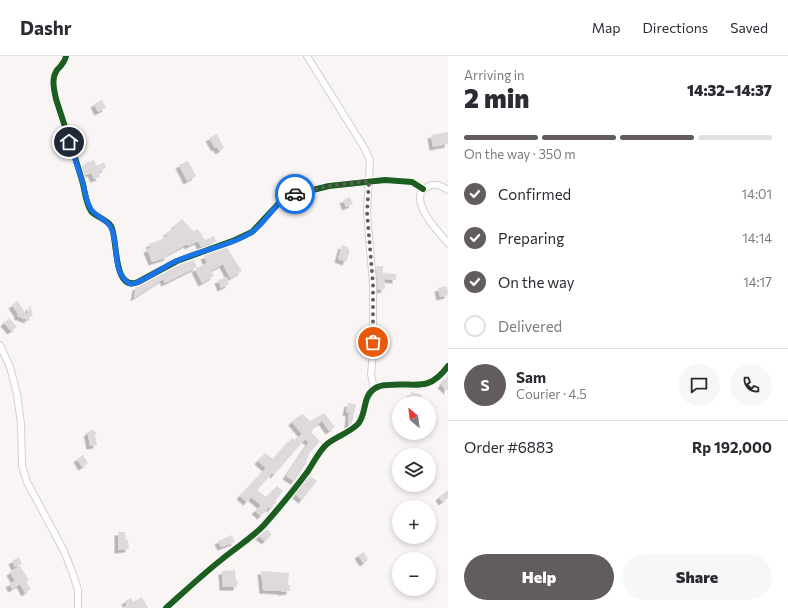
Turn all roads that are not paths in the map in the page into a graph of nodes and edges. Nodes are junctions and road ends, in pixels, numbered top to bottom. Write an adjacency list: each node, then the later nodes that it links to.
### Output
1 (66, 56): 3 (street)
2 (307, 56): 3 (street)
3 (369, 181): 4 (street); 9 (street)
4 (423, 189): 5 (street); 6 (street)
5 (448, 190)
6 (448, 243)
7 (0, 344): 10 (street)
8 (448, 366): 9 (street)
9 (374, 389): 11 (street)
10 (78, 608)
11 (166, 608)

